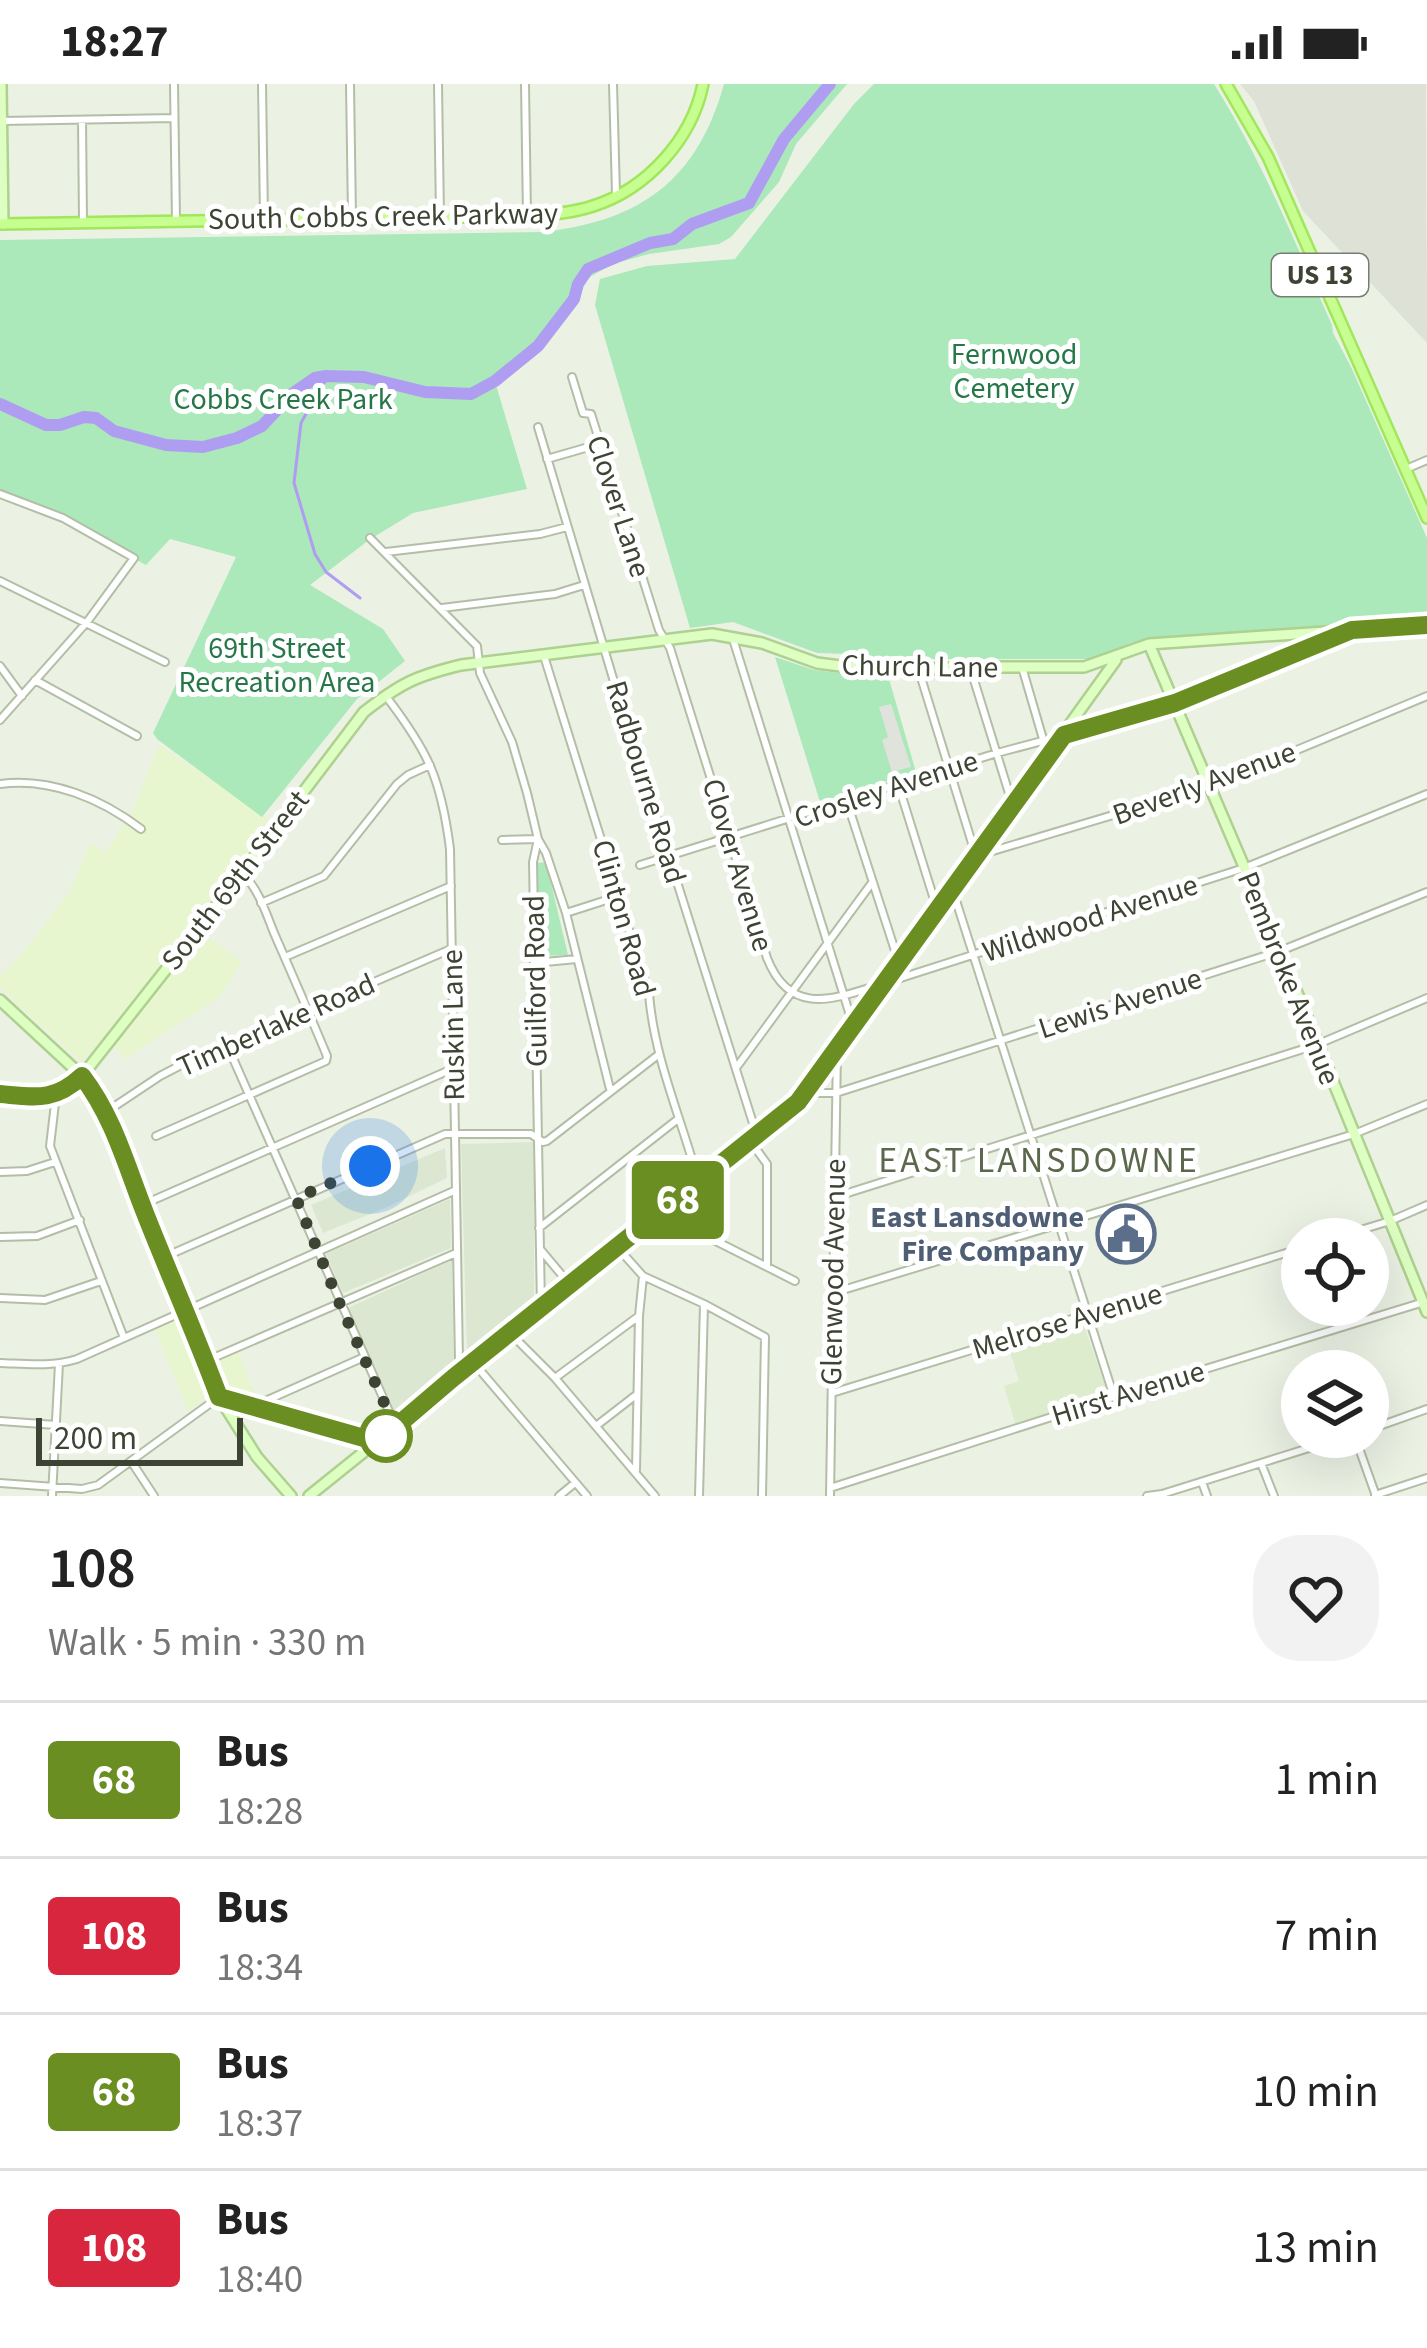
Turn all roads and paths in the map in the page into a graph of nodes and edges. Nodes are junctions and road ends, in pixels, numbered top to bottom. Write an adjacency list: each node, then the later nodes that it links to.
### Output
1 (1, 84): 12 (street)
2 (174, 84): 10 (street)
3 (262, 84): 17 (street)
4 (350, 84): 16 (street)
5 (438, 84): 14 (street)
6 (525, 84): 15 (street)
7 (614, 84): 13 (street)
8 (703, 84): 13 (main road, South Cobbs Creek Parkway)
9 (1226, 84): 26 (main road, US 13)
10 (174, 118): 11 (street); 18 (street)
11 (82, 120): 12 (street); 19 (street)
12 (2, 122): 20 (street)
13 (616, 197): 15 (main road, South Cobbs Creek Parkway)
14 (440, 216): 15 (main road, South Cobbs Creek Parkway); 16 (main road, South Cobbs Creek Parkway)
15 (527, 216)
16 (352, 217): 17 (main road, South Cobbs Creek Parkway)
17 (264, 218): 18 (main road, South Cobbs Creek Parkway)
18 (176, 220): 19 (main road, South Cobbs Creek Parkway)
19 (83, 221): 20 (main road, South Cobbs Creek Parkway)
20 (1, 224)
21 (572, 377): 23 (street, Clover Lane)
22 (538, 427): 24 (street, Radbourne Road)
23 (599, 444): 24 (street); 39 (street, Clover Lane)
24 (547, 459): 29 (street, Radbourne Road)
25 (1427, 460): 26 (street)
26 (1406, 470): 28 (main road, US 13)
27 (0, 494): 35 (street)
28 (1427, 518)
29 (566, 527): 31 (street); 33 (street, Radbourne Road)
30 (370, 538): 31 (street, Guilford Road)
31 (386, 553): 34 (street, Guilford Road)
32 (0, 581): 35 (street)
33 (584, 585): 34 (street); 41 (street, Radbourne Road)
34 (442, 608): 45 (street, Guilford Road)
35 (87, 622): 44 (street); 50 (street)
36 (1427, 625): 37 (street, Church Lane)
37 (1352, 630): 40 (street, Church Lane); 54 (street)
38 (733, 637): 39 (street, Church Lane); 49 (street, Church Lane); 68 (street)
39 (665, 640): 41 (street, Church Lane); 70 (street, Clover Avenue)
40 (1149, 644): 43 (street, Church Lane); 54 (street, Pembroke Avenue)
41 (604, 647): 42 (street, Church Lane); 73 (street, Radbourne Road)
42 (544, 656): 45 (street, Church Lane); 82 (street, Clinton Road)
43 (1119, 656): 48 (street, Church Lane); 56 (street)
44 (165, 662)
45 (477, 663): 51 (street, South 69th Street); 71 (street, Guilford Road)
46 (0, 667): 52 (street)
47 (970, 667): 48 (street, Church Lane); 49 (street, Church Lane); 59 (street)
48 (1022, 668): 58 (street)
49 (919, 671): 61 (street)
50 (35, 680): 52 (street); 57 (street)
51 (386, 695): 60 (street, Ruskin Lane); 77 (street, South 69th Street)
52 (22, 696): 55 (street)
53 (1427, 696): 64 (street, Beverly Avenue)
54 (1175, 703): 56 (street); 64 (street, Pembroke Avenue)
55 (0, 720)
56 (1064, 735): 58 (street, Crosley Avenue); 67 (street)
57 (137, 736)
58 (1043, 740): 59 (street, Crosley Avenue)
59 (997, 753): 61 (street, Crosley Avenue); 67 (street)
60 (431, 764): 79 (street, Ruskin Lane); 83 (street)
61 (949, 769): 63 (street, Crosley Avenue); 74 (street)
62 (0, 784): 69 (street)
63 (898, 785): 66 (street, Crosley Avenue); 84 (street)
64 (1210, 786): 74 (street, Beverly Avenue); 76 (street, Pembroke Avenue)
65 (1427, 794): 76 (street, Wildwood Avenue)
66 (847, 802): 68 (street, Crosley Avenue); 78 (street)
67 (1013, 806): 74 (street)
68 (789, 820): 70 (street, Crosley Avenue); 86 (street)
69 (141, 829)
70 (729, 838): 73 (street, Crosley Avenue); 95 (street, Clover Avenue)
71 (538, 839): 72 (street); 85 (street); 92 (street, Guilford Road)
72 (502, 840)
73 (669, 856): 75 (street, Crosley Avenue); 106 (street, Radbourne Road)
74 (976, 856): 80 (street)
75 (640, 865)
76 (1244, 868): 88 (street, Pembroke Avenue); 89 (street, Wildwood Avenue)
77 (242, 873): 83 (street); 108 (street, South 69th Street)
78 (871, 884): 86 (street); 93 (street)
79 (451, 886): 87 (street, Ruskin Lane); 90 (street)
80 (952, 887): 84 (street); 89 (street)
81 (1427, 892): 88 (street, Lewis Avenue)
82 (619, 896): 85 (street); 105 (street, Clinton Road)
83 (261, 903): 90 (street)
84 (937, 909): 93 (street)
85 (566, 913): 91 (street)
86 (827, 944): 95 (street); 96 (street)
87 (451, 949): 99 (street, Timberlake Road); 107 (street, Ruskin Lane)
88 (1280, 952): 101 (street, Lewis Avenue); 102 (street, Pembroke Avenue)
89 (974, 956): 94 (street, Wildwood Avenue); 101 (street)
90 (285, 957): 99 (street)
91 (578, 959): 92 (street); 109 (street)
92 (534, 963): 123 (street, Guilford Road)
93 (899, 963): 94 (street)
94 (885, 983): 96 (street); 100 (street)
95 (792, 994): 96 (street); 106 (street)
96 (844, 996): 100 (street)
97 (1427, 998): 102 (street)
98 (0, 1000): 108 (street)
99 (309, 1011): 103 (street, Timberlake Road); 114 (street)
100 (853, 1025): 104 (street)
101 (1001, 1040): 111 (street, Lewis Avenue); 121 (street)
102 (1316, 1045): 118 (street, Pembroke Avenue); 121 (street)
103 (228, 1047): 114 (street); 116 (street, Timberlake Road)
104 (837, 1048): 110 (street); 111 (street, Glenwood Avenue)
105 (658, 1055): 109 (street); 117 (street, Clinton Road)
106 (736, 1068): 122 (street, Radbourne Road)
107 (453, 1069): 120 (street, Ruskin Lane); 124 (street)
108 (82, 1076): 113 (street, South 69th Street); 116 (street)
109 (610, 1090): 123 (street)
110 (806, 1093): 111 (street, Lewis Avenue); 122 (street)
111 (836, 1093): 129 (street, Glenwood Avenue)
112 (0, 1094): 113 (street)
113 (56, 1095): 125 (street)
114 (249, 1096): 119 (street); 124 (street)
115 (1427, 1104): 118 (street)
116 (106, 1112): 132 (street)
117 (680, 1118): 127 (street, Clinton Road); 137 (street)
118 (1354, 1134): 135 (street, Pembroke Avenue); 136 (street)
119 (159, 1135)
120 (455, 1135): 123 (street); 128 (street, Ruskin Lane); 130 (street)
121 (1032, 1137): 129 (street); 136 (street)
122 (754, 1139): 127 (street); 145 (street, Radbourne Road)
123 (538, 1140): 137 (street, Guilford Road)
124 (272, 1147): 130 (street); 132 (street)
125 (56, 1162): 126 (street); 134 (street)
126 (0, 1172)
127 (701, 1180): 131 (street)
128 (456, 1190): 141 (street); 142 (street, Ruskin Lane)
129 (835, 1197): 150 (street, Glenwood Avenue)
130 (296, 1198): 141 (street); 144 (street)
131 (673, 1204): 139 (street); 145 (street)
132 (142, 1205): 144 (street)
133 (1427, 1205): 135 (street)
134 (80, 1220): 138 (street); 147 (street)
135 (1390, 1221): 154 (street, Pembroke Avenue)
136 (1060, 1225): 150 (street); 157 (street)
137 (539, 1228): 140 (street, Guilford Road)
138 (0, 1237)
139 (618, 1248): 146 (street); 149 (street)
140 (540, 1249): 149 (street); 156 (street, Guilford Road)
141 (319, 1250): 152 (street); 155 (street)
142 (457, 1252): 152 (street); 166 (street, Ruskin Lane)
143 (1281, 1255): 157 (street, Melrose Avenue)
144 (162, 1258): 155 (street)
145 (767, 1265): 148 (street)
146 (643, 1276): 153 (street); 158 (street)
147 (101, 1281): 151 (street); 160 (street)
148 (795, 1281)
149 (571, 1286): 156 (street)
150 (833, 1294): 168 (street, Glenwood Avenue)
151 (0, 1298)
152 (339, 1302): 161 (street); 162 (street)
153 (704, 1304): 200 (street); 201 (street)
154 (1426, 1305): 171 (street, Hirst Avenue)
155 (184, 1310): 160 (street); 162 (street)
156 (541, 1310): 159 (street)
157 (1088, 1315): 168 (street, Melrose Avenue); 171 (street)
158 (639, 1316): 167 (street); 169 (street)
159 (511, 1334): 163 (street); 167 (street)
160 (124, 1338): 165 (street)
161 (363, 1357): 172 (street); 178 (street)
162 (206, 1361): 170 (street)
163 (473, 1362): 166 (street); 189 (street)
164 (0, 1363): 165 (street)
165 (59, 1364): 176 (street)
166 (462, 1371): 178 (street)
167 (555, 1378): 177 (street)
168 (832, 1393): 191 (street, Glenwood Avenue)
169 (638, 1394): 177 (street); 184 (street)
170 (219, 1397): 172 (street); 182 (street); 186 (street)
171 (1114, 1397): 191 (street, Hirst Avenue)
172 (250, 1407): 179 (street)
173 (1427, 1409): 175 (street)
174 (0, 1421): 176 (street)
175 (1389, 1423)
176 (56, 1424): 190 (street)
177 (596, 1426): 184 (street)
178 (396, 1427): 179 (street)
179 (378, 1442): 196 (street)
180 (1281, 1457): 183 (street)
181 (1362, 1458): 205 (street)
182 (130, 1461): 190 (street); 193 (street)
183 (1261, 1463): 187 (street); 204 (street)
184 (636, 1474): 199 (street)
185 (1427, 1478): 205 (street)
186 (276, 1479): 194 (street); 195 (street)
187 (1202, 1482): 202 (street); 203 (street)
188 (0, 1483): 190 (street)
189 (575, 1483): 197 (street); 198 (street)
190 (52, 1486): 192 (street)
191 (830, 1492)
192 (52, 1496)
193 (154, 1496)
194 (276, 1496)
195 (291, 1496)
196 (309, 1496)
197 (559, 1496)
198 (586, 1496)
199 (655, 1496)
200 (699, 1496)
201 (762, 1496)
202 (1147, 1496)
203 (1207, 1496)
204 (1274, 1496)
205 (1376, 1496)

